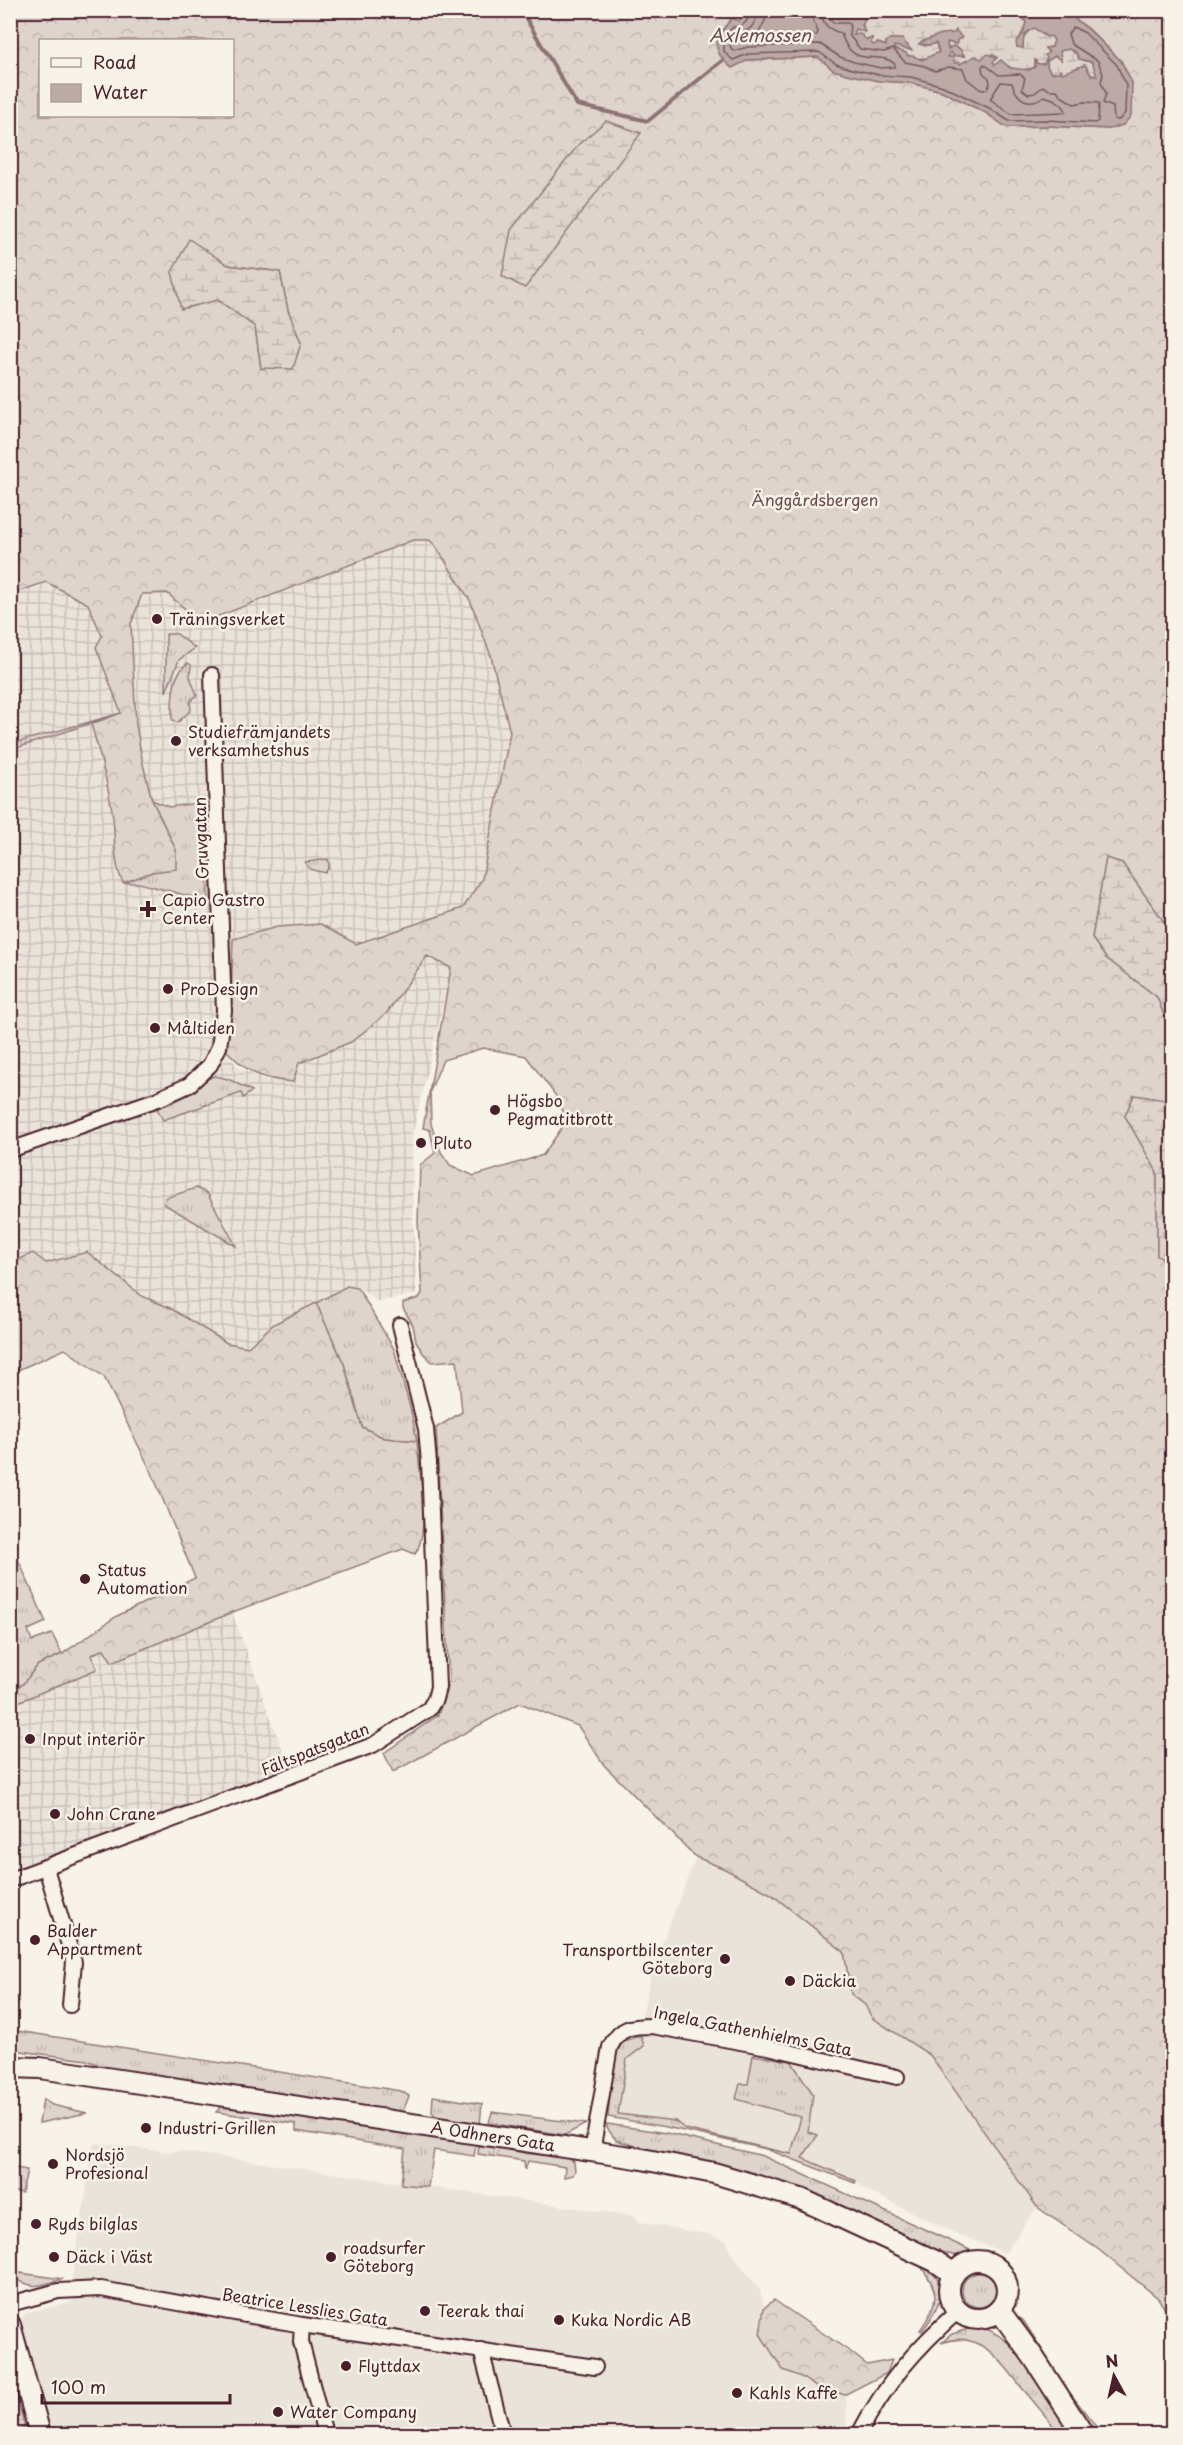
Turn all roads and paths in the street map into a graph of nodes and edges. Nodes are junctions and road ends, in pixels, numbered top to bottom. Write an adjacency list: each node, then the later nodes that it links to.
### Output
1 (212, 675): 2 (street, Gruvgatan)
2 (10, 1150)
3 (400, 1325): 4 (street, Fältspatsgatan)
4 (46, 1868): 5 (street, Fältspatsgatan); 6 (street)
5 (10, 1881)
6 (70, 2005)
7 (10, 2067): 9 (street, A Odhners Gata)
8 (897, 2077): 9 (street, Ingela Gathenhielms Gata)
9 (592, 2152): 10 (street, A Odhners Gata)
10 (954, 2274): 12 (street); 13 (street)
11 (10, 2304): 15 (street, Beatrice Lesslies Gata)
12 (999, 2310): 13 (street); 22 (street)
13 (958, 2311): 21 (street)
14 (10, 2325): 18 (street)
15 (302, 2325): 16 (street, Beatrice Lesslies Gata); 19 (street)
16 (481, 2350): 17 (street, Beatrice Lesslies Gata); 20 (street)
17 (595, 2367)
18 (40, 2434)
19 (325, 2434)
20 (503, 2434)
21 (859, 2434)
22 (1083, 2434)

